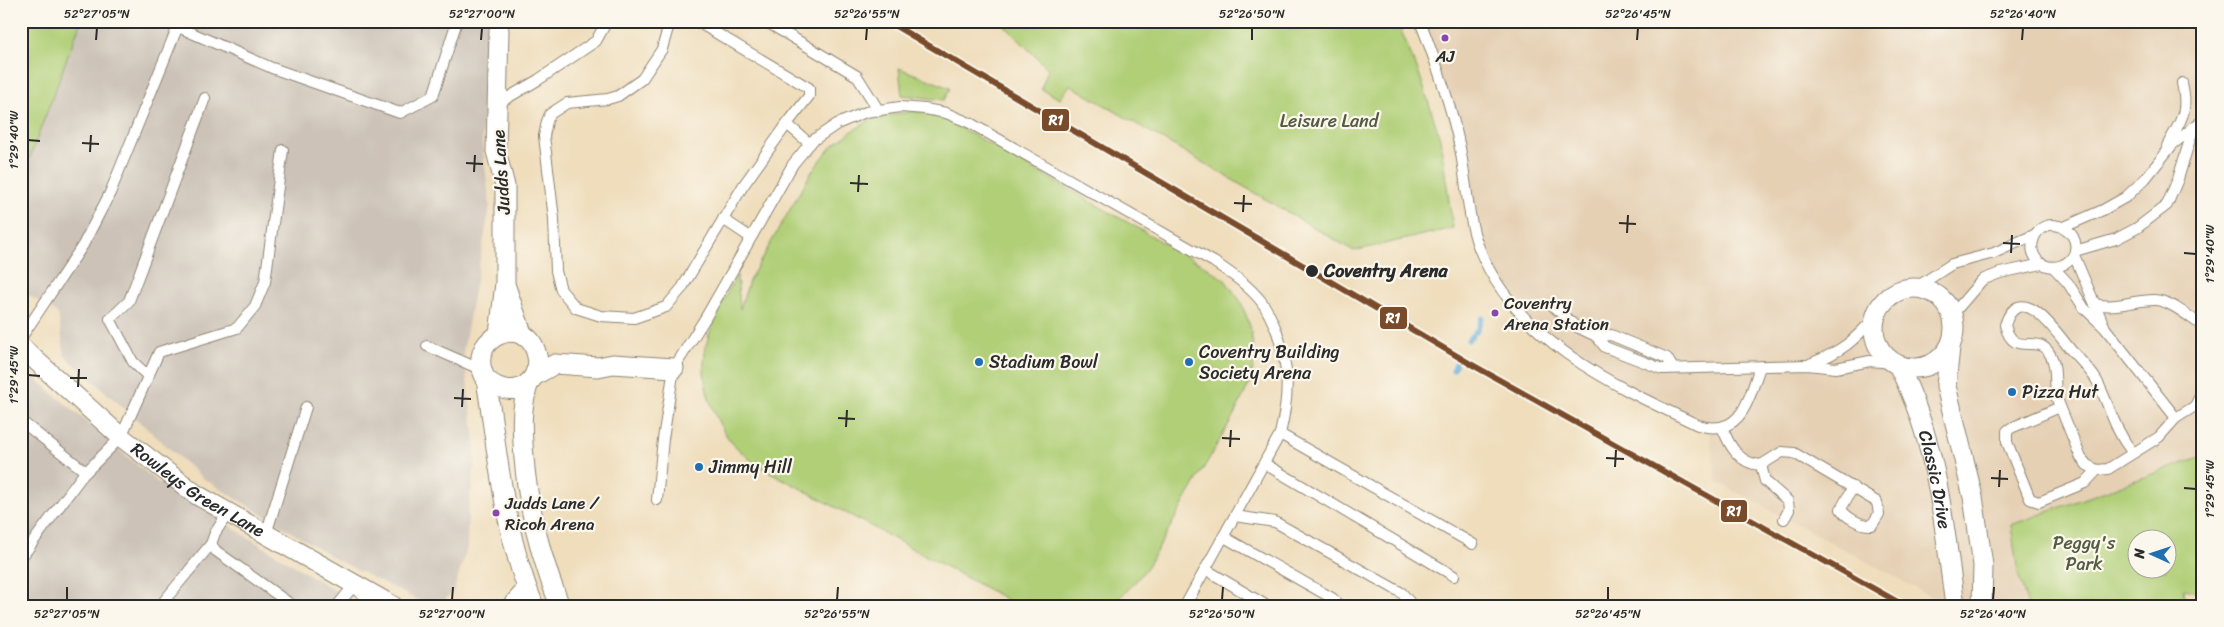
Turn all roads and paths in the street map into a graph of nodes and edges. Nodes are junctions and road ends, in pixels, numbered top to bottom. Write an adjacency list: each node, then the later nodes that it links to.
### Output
1 (457, 21): 7 (lane)
2 (607, 21): 11 (lane)
3 (670, 21): 18 (lane)
4 (696, 21): 13 (lane)
5 (766, 21): 12 (lane)
6 (1420, 21): 52 (lane)
7 (179, 24): 34 (lane)
8 (499, 30): 11 (street, Judds Lane)
9 (2182, 83): 17 (lane)
10 (205, 98): 45 (lane)
11 (497, 104): 25 (street, Judds Lane)
12 (879, 111): 15 (lane); 53 (lane)
13 (787, 124): 15 (lane); 18 (lane)
14 (2198, 124): 17 (lane); 22 (lane)
15 (810, 144): 21 (lane)
16 (284, 150): 45 (lane)
17 (2158, 162): 19 (lane)
18 (723, 219): 21 (lane)
19 (2064, 227): 20 (lane); 22 (lane)
20 (2036, 234): 23 (lane); 26 (lane)
21 (750, 237): 43 (lane)
22 (2074, 253): 24 (lane); 27 (lane)
23 (2042, 264): 24 (lane); 29 (lane)
24 (2054, 268): 32 (lane)
25 (505, 283): 33 (street, Judds Lane); 35 (street, Judds Lane)
26 (1915, 288): 29 (street); 30 (street)
27 (2095, 304): 31 (lane); 32 (lane)
28 (1552, 305): 42 (lane)
29 (1952, 315): 38 (street)
30 (1876, 316): 40 (street); 41 (lane)
31 (2203, 326)
32 (2106, 328): 50 (lane)
33 (498, 334): 35 (street); 44 (street)
34 (21, 338)
35 (528, 340): 39 (street); 46 (street)
36 (427, 346): 44 (lane)
37 (21, 347): 54 (street, Rowleys Green Lane)
38 (1950, 347): 40 (street); 70 (street)
39 (613, 364): 43 (street); 46 (street)
40 (1896, 364): 41 (lane); 75 (street, Classic Drive)
41 (1807, 365): 42 (lane)
42 (1760, 367): 52 (lane)
43 (674, 368): 61 (lane)
44 (484, 374): 46 (street); 74 (street)
45 (148, 376): 54 (lane)
46 (532, 379): 83 (street)
47 (2203, 390): 50 (lane)
48 (306, 407): 65 (lane)
49 (2060, 407): 55 (lane); 58 (lane); 58 (lane)
50 (2176, 418): 55 (lane)
51 (21, 421): 59 (lane)
52 (1722, 427): 57 (lane)
53 (1280, 434): 56 (lane); 68 (lane)
54 (121, 438): 59 (lane); 62 (street, Rowleys Green Lane)
55 (2133, 453): 58 (lane)
56 (1264, 464): 63 (lane); 72 (lane)
57 (1761, 465): 60 (lane); 64 (lane)
58 (2097, 470)
59 (86, 472): 69 (lane)
60 (1853, 487)
61 (657, 500)
62 (228, 513): 65 (street, Rowleys Green Lane); 67 (lane)
63 (1235, 516): 66 (lane); 86 (lane)
64 (1784, 519)
65 (266, 534): 73 (street, Rowleys Green Lane)
66 (1224, 537): 71 (lane); 85 (lane)
67 (211, 544): 77 (lane); 78 (lane)
68 (1473, 544)
69 (21, 558)
70 (1983, 565): 87 (street); 88 (street)
71 (1205, 569): 76 (lane); 84 (lane)
72 (1454, 576)
73 (355, 584): 79 (lane); 80 (street, Rowleys Green Lane)
74 (527, 588): 81 (street); 82 (street)
75 (1954, 604)
76 (1187, 605)
77 (160, 606)
78 (293, 606)
79 (337, 606)
80 (393, 606)
81 (512, 606)
82 (534, 606)
83 (560, 606)
84 (1267, 606)
85 (1341, 606)
86 (1409, 606)
87 (1982, 606)
88 (1995, 606)

